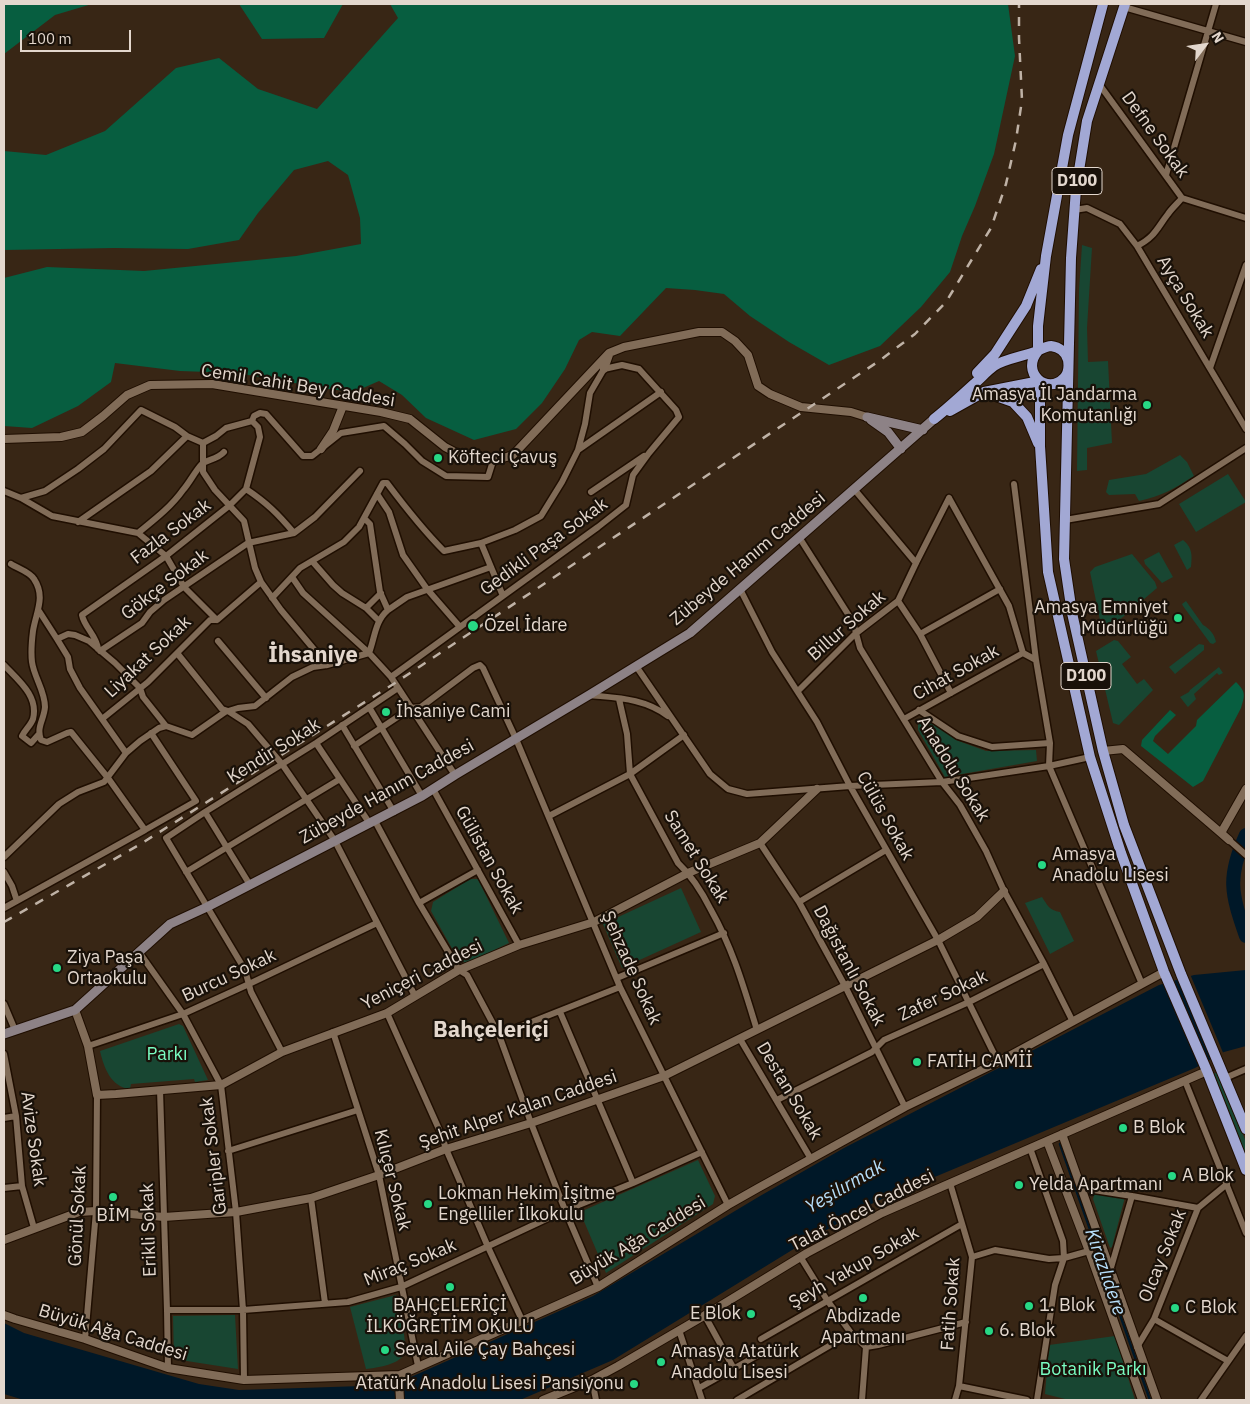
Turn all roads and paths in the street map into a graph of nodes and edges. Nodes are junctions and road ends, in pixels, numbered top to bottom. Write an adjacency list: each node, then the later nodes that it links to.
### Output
1 (1103, 4): 12 (highway, D100)
2 (1216, 4): 4 (street)
3 (1124, 5): 4 (street); 6 (highway, D100)
4 (1207, 31): 5 (street); 7 (street)
5 (1246, 42)
6 (1099, 84): 7 (street, Defne Sokak); 9 (highway, D100)
7 (1166, 175): 8 (street, Defne Sokak)
8 (1182, 198): 10 (street, Defne Sokak); 11 (street)
9 (1074, 210): 11 (street, Ayça Sokak); 16 (highway, D100)
10 (1246, 218)
11 (1137, 246): 17 (street, Ayça Sokak)
12 (1046, 256): 14 (highway, D100); 24 (highway)
13 (1246, 265): 17 (street)
14 (1038, 351): 16 (highway); 19 (highway, D100); 24 (highway)
15 (609, 353): 18 (street); 23 (street, Cemil Cahit Bey Caddesi); 38 (street, Cemil Cahit Bey Caddesi)
16 (1069, 364): 19 (highway); 50 (highway, D100)
17 (1210, 368): 26 (street, Ayça Sokak)
18 (604, 369): 20 (street, Gedikli Paşa Sokak); 35 (street)
19 (1040, 381): 21 (highway); 31 (highway, D100)
20 (661, 392): 35 (street); 37 (street, Gedikli Paşa Sokak)
21 (984, 392): 24 (highway); 31 (highway)
22 (343, 406): 29 (street, Cemil Cahit Bey Caddesi); 33 (street); 38 (street, Cemil Cahit Bey Caddesi)
23 (866, 417): 27 (main road); 34 (main road)
24 (934, 419): 27 (main road, Zübeyde Hanım Caddesi)
25 (252, 421): 30 (street); 33 (street); 42 (street, Fazla Sokak)
26 (1246, 429)
27 (922, 430): 34 (main road, Zübeyde Hanım Caddesi)
28 (187, 436): 30 (street); 47 (street); 51 (street)
29 (4, 439)
30 (203, 443): 39 (street)
31 (1040, 446): 117 (highway, D100)
32 (1246, 448): 50 (street)
33 (321, 449): 38 (street)
34 (901, 449): 43 (main road, Zübeyde Hanım Caddesi)
35 (578, 450): 56 (street)
36 (224, 452): 39 (street)
37 (649, 453): 45 (street); 69 (street, Gedikli Paşa Sokak)
38 (493, 461)
39 (203, 463): 48 (street); 52 (street)
40 (360, 471): 53 (street)
41 (1014, 484): 86 (street)
42 (246, 489): 48 (street, Fazla Sokak); 53 (street)
43 (854, 489): 54 (main road, Zübeyde Hanım Caddesi); 59 (street)
44 (4, 491): 47 (street)
45 (591, 492)
46 (377, 494): 49 (street); 56 (street); 65 (street)
47 (21, 498): 51 (street)
48 (229, 506): 55 (street); 57 (street, Fazla Sokak)
49 (364, 518): 58 (street); 68 (street)
50 (1065, 520): 115 (highway, D100)
51 (78, 522): 52 (street)
52 (138, 533): 57 (street)
53 (294, 533): 55 (street)
54 (799, 537): 66 (main road, Zübeyde Hanım Caddesi); 78 (street, Anadolu Sokak)
55 (248, 542): 63 (street); 64 (street, Gökçe Sokak)
56 (481, 543): 61 (street)
57 (166, 556): 64 (street); 82 (street, Fazla Sokak)
58 (312, 561): 62 (street); 72 (street)
59 (916, 563): 67 (street, Billur Sokak); 71 (street, Billur Sokak)
60 (11, 564): 74 (street)
61 (491, 567): 65 (street); 69 (street)
62 (292, 577): 70 (street); 83 (street)
63 (261, 582): 70 (street); 75 (street, Liyakat Sokak)
64 (184, 587): 75 (street); 82 (street, Gökçe Sokak)
65 (427, 589): 73 (street); 77 (street)
66 (740, 589): 89 (main road, Zübeyde Hanım Caddesi); 93 (street, Cülüs Sokak)
67 (1000, 589): 79 (street); 85 (street)
68 (381, 594): 72 (street); 73 (street)
69 (503, 596): 77 (street, Gedikli Paşa Sokak)
70 (272, 598): 88 (street)
71 (898, 601): 78 (street, Billur Sokak); 79 (street)
72 (366, 608): 76 (street)
73 (388, 610): 76 (street)
74 (39, 611): 80 (street); 109 (street)
75 (217, 620): 84 (street, Liyakat Sokak)
76 (379, 621): 83 (street)
77 (460, 627): 90 (street, Gedikli Paşa Sokak)
78 (855, 634): 93 (street, Billur Sokak); 104 (street, Anadolu Sokak)
79 (920, 634): 94 (street)
80 (58, 639): 82 (street); 102 (street)
81 (218, 641): 96 (street)
82 (99, 650): 91 (street)
83 (369, 652): 88 (street); 90 (street)
84 (177, 653): 91 (street, Liyakat Sokak); 101 (street)
85 (1023, 653): 86 (street); 94 (street, Cihat Sokak)
86 (1036, 660): 113 (street)
87 (4, 665): 109 (street)
88 (327, 665): 96 (street)
89 (636, 666): 95 (main road, Zübeyde Hanım Caddesi); 103 (street)
90 (391, 677): 92 (street)
91 (140, 688): 102 (street, Liyakat Sokak); 106 (street)
92 (398, 688): 98 (street, Kendir Sokak); 99 (street)
93 (798, 691): 125 (street, Cülüs Sokak)
94 (951, 693): 100 (street, Cihat Sokak)
95 (589, 695): 97 (street); 111 (main road, Zübeyde Hanım Caddesi)
96 (266, 698): 101 (street)
97 (619, 698): 103 (street); 120 (street, Samet Sokak)
98 (369, 707): 105 (street, Kendir Sokak); 107 (street)
99 (411, 708): 107 (street); 111 (street, Şehzade Sokak); 121 (street)
100 (919, 710): 104 (street, Cihat Sokak); 113 (street)
101 (228, 711): 106 (street); 118 (street)
102 (102, 719): 116 (street)
103 (673, 719): 110 (street)
104 (904, 719): 124 (street, Anadolu Sokak)
105 (342, 725): 112 (street, Kendir Sokak); 114 (street)
106 (166, 726): 108 (street)
107 (382, 728): 114 (street); 129 (street)
108 (150, 733): 116 (street); 135 (street)
109 (39, 734): 122 (street)
110 (684, 735): 120 (street); 127 (street)
111 (516, 739): 121 (main road, Zübeyde Hanım Caddesi); 133 (street, Şehzade Sokak)
112 (316, 743): 118 (street, Kendir Sokak); 123 (street)
113 (1050, 743): 119 (street)
114 (354, 746): 132 (street)
115 (1104, 751): 136 (street); 191 (highway, D100)
116 (126, 753): 122 (street)
117 (1090, 757): 119 (street); 163 (highway, D100)
118 (282, 764): 130 (street); 131 (street, Kendir Sokak)
119 (1049, 766): 124 (street); 166 (street)
120 (630, 774): 133 (street); 147 (street, Samet Sokak)
121 (455, 775): 126 (main road, Zübeyde Hanım Caddesi)
122 (108, 778): 135 (street); 143 (street)
123 (340, 779): 130 (street); 134 (street)
124 (942, 782): 125 (street); 149 (street, Anadolu Sokak)
125 (850, 786): 127 (street); 141 (street, Cülüs Sokak)
126 (433, 789): 129 (main road, Zübeyde Hanım Caddesi); 144 (street, Gülistan Sokak)
127 (816, 789): 139 (street, Yeniçeri Caddesi)
128 (1246, 789): 136 (street)
129 (422, 796): 132 (main road, Zübeyde Hanım Caddesi)
130 (307, 799): 138 (street); 140 (street)
131 (205, 812): 140 (street); 146 (street, Kendir Sokak)
132 (394, 812): 134 (main road, Zübeyde Hanım Caddesi)
133 (549, 816): 155 (street, Şehzade Sokak)
134 (372, 822): 138 (main road, Zübeyde Hanım Caddesi); 152 (street)
135 (145, 830): 150 (street)
136 (1221, 833): 137 (street)
137 (1229, 840): 142 (street)
138 (335, 841): 148 (main road, Zübeyde Hanım Caddesi); 156 (street)
139 (760, 843): 147 (street, Yeniçeri Caddesi); 151 (street, Dağıstanlı Sokak)
140 (226, 846): 146 (street); 148 (street)
141 (886, 850): 151 (street); 158 (street, Cülüs Sokak)
142 (1246, 855)
143 (4, 857)
144 (478, 870): 152 (street); 159 (street, Gülistan Sokak)
145 (4, 872): 150 (street)
146 (186, 872): 153 (street)
147 (688, 873): 155 (street, Yeniçeri Caddesi); 157 (street, Samet Sokak)
148 (250, 885): 153 (main road, Zübeyde Hanım Caddesi)
149 (1004, 891): 158 (street, Şehit Alper Kalan Caddesi); 161 (street, Anadolu Sokak)
150 (17, 901): 154 (street)
151 (798, 902): 167 (street, Dağıstanlı Sokak)
152 (419, 903): 162 (street)
153 (207, 907): 160 (main road, Zübeyde Hanım Caddesi); 165 (street)
154 (4, 908)
155 (594, 922): 159 (street, Yeniçeri Caddesi); 164 (street, Şehzade Sokak)
156 (377, 923): 165 (street, Burcu Sokak); 169 (street)
157 (724, 933): 164 (street); 178 (street, Samet Sokak)
158 (938, 940): 167 (street, Şehit Alper Kalan Caddesi); 170 (street, Cülüs Sokak)
159 (520, 945): 162 (street, Yeniçeri Caddesi)
160 (139, 952): 172 (main road, Zübeyde Hanım Caddesi); 175 (street, Garipler Sokak)
161 (1044, 964): 170 (street, Zafer Sokak); 176 (street, Anadolu Sokak)
162 (459, 970): 169 (street, Yeniçeri Caddesi); 181 (street)
163 (1165, 975): 166 (street, Büyük Ağa Caddesi); 188 (highway, D100)
164 (617, 978): 168 (street, Şehzade Sokak)
165 (249, 984): 175 (street, Burcu Sokak); 185 (street)
166 (1142, 984): 176 (street, Büyük Ağa Caddesi)
167 (845, 986): 178 (street, Şehit Alper Kalan Caddesi); 184 (street, Dağıstanlı Sokak)
168 (620, 987): 173 (street); 190 (street, Şehzade Sokak)
169 (415, 996): 174 (street, Yeniçeri Caddesi)
170 (969, 1002): 184 (street, Zafer Sokak); 187 (street, Cülüs Sokak)
171 (4, 1004): 177 (street)
172 (75, 1010): 177 (main road, Zübeyde Hanım Caddesi); 183 (street)
173 (560, 1012): 181 (street); 196 (street)
174 (387, 1013): 179 (street, Yeniçeri Caddesi); 207 (street)
175 (183, 1014): 183 (street, Burcu Sokak); 193 (street, Garipler Sokak)
176 (1073, 1022): 187 (street, Büyük Ağa Caddesi)
177 (15, 1030): 180 (main road, Zübeyde Hanım Caddesi)
178 (757, 1030): 182 (street, Şehit Alper Kalan Caddesi)
179 (333, 1032): 185 (street, Yeniçeri Caddesi); 199 (street, Kılıçer Sokak)
180 (4, 1034)
181 (499, 1036): 202 (street)
182 (740, 1039): 190 (street, Şehit Alper Kalan Caddesi); 197 (street, Destan Sokak)
183 (88, 1046): 195 (street)
184 (875, 1048): 197 (street, Zafer Sokak); 198 (street, Dağıstanlı Sokak)
185 (282, 1052): 193 (street, Yeniçeri Caddesi)
186 (4, 1054): 200 (street, Avize Sokak)
187 (998, 1062): 198 (street, Büyük Ağa Caddesi)
188 (1206, 1068): 192 (street, Talat Öncel Caddesi); 211 (highway, D100)
189 (1246, 1069): 191 (street)
190 (664, 1076): 196 (street, Şehit Alper Kalan Caddesi); 209 (street, Şehzade Sokak)
191 (1225, 1078): 203 (highway, D100)
192 (1185, 1080): 204 (street, Talat Öncel Caddesi); 215 (street)
193 (220, 1085): 194 (street, Yeniçeri Caddesi); 208 (street, Garipler Sokak)
194 (160, 1090): 195 (street, Yeniçeri Caddesi); 226 (street, Erikli Sokak)
195 (97, 1094): 224 (street, Gönül Sokak)
196 (596, 1100): 202 (street, Şehit Alper Kalan Caddesi); 213 (street)
197 (777, 1100): 210 (street, Destan Sokak)
198 (905, 1107): 210 (street, Büyük Ağa Caddesi)
199 (358, 1110): 208 (street); 212 (street, Kılıçer Sokak)
200 (16, 1116): 201 (street); 216 (street, Avize Sokak)
201 (4, 1118)
202 (531, 1122): 207 (street, Şehit Alper Kalan Caddesi); 223 (street)
203 (1246, 1129)
204 (1062, 1134): 205 (street, Talat Öncel Caddesi); 218 (street)
205 (1047, 1141): 206 (street, Talat Öncel Caddesi); 232 (street)
206 (1030, 1148): 214 (street, Talat Öncel Caddesi); 235 (street)
207 (446, 1150): 212 (street, Şehit Alper Kalan Caddesi); 231 (street)
208 (228, 1151): 225 (street, Garipler Sokak)
209 (702, 1152): 213 (street, Miraç Sokak); 221 (street, Şehzade Sokak)
210 (812, 1159): 221 (street, Büyük Ağa Caddesi)
211 (1246, 1170)
212 (379, 1175): 220 (street, Şehit Alper Kalan Caddesi); 237 (street, Kılıçer Sokak)
213 (633, 1183): 223 (street, Miraç Sokak)
214 (950, 1183): 227 (street, Fatih Sokak); 234 (street, Talat Öncel Caddesi)
215 (1227, 1184): 222 (street, Olcay Sokak); 229 (street)
216 (22, 1186): 217 (street); 228 (street, Avize Sokak)
217 (4, 1188)
218 (1081, 1188): 219 (street); 236 (street)
219 (1132, 1196): 222 (street); 236 (street)
220 (310, 1198): 225 (street, Şehit Alper Kalan Caddesi); 240 (street)
221 (728, 1205): 238 (street, Büyük Ağa Caddesi)
222 (1198, 1208): 245 (street, Olcay Sokak)
223 (565, 1210): 231 (street, Miraç Sokak); 238 (street)
224 (96, 1211): 226 (street, Şehit Alper Kalan Caddesi); 228 (street, Şehit Alper Kalan Caddesi); 251 (street, Gönül Sokak)
225 (236, 1212): 226 (street, Şehit Alper Kalan Caddesi); 242 (street, Garipler Sokak)
226 (164, 1217): 241 (street, Erikli Sokak)
227 (962, 1224): 233 (street, Fatih Sokak); 239 (street, Şeyh Yakup Sokak)
228 (34, 1228): 230 (street, Şehit Alper Kalan Caddesi)
229 (1246, 1233)
230 (4, 1240)
231 (488, 1247): 237 (street, Miraç Sokak); 246 (street)
232 (1089, 1251): 235 (street); 274 (street)
233 (972, 1257): 235 (street); 247 (street, Fatih Sokak)
234 (801, 1258): 239 (street); 244 (street, Talat Öncel Caddesi)
235 (1064, 1258): 273 (street)
236 (1110, 1271): 254 (street)
237 (401, 1287): 240 (street, Miraç Sokak); 257 (street, Kılıçer Sokak)
238 (598, 1287): 246 (street, Büyük Ağa Caddesi)
239 (827, 1300): 249 (street); 252 (street, Şeyh Yakup Sokak)
240 (325, 1304): 242 (street, Miraç Sokak)
241 (167, 1310): 242 (street, Miraç Sokak); 258 (street, Erikli Sokak)
242 (243, 1310): 261 (street, Garipler Sokak)
243 (4, 1314): 251 (street, Büyük Ağa Caddesi)
244 (705, 1316): 248 (street, Talat Öncel Caddesi); 259 (street)
245 (1154, 1319): 254 (street, Olcay Sokak); 256 (street)
246 (522, 1320): 257 (street, Büyük Ağa Caddesi)
247 (966, 1322): 253 (street); 263 (street, Fatih Sokak)
248 (679, 1330): 262 (street, Talat Öncel Caddesi); 264 (street)
249 (851, 1333): 253 (street); 269 (street)
250 (1246, 1336): 256 (street)
251 (85, 1339): 258 (street, Büyük Ağa Caddesi)
252 (761, 1339)
253 (866, 1347): 270 (street)
254 (1137, 1347): 275 (street)
255 (758, 1355): 259 (street)
256 (1228, 1361): 276 (street)
257 (418, 1366): 260 (street, Büyük Ağa Caddesi)
258 (168, 1368): 261 (street, Büyük Ağa Caddesi)
259 (734, 1369): 264 (street)
260 (399, 1378): 261 (street, Büyük Ağa Caddesi); 265 (street)
261 (244, 1380)
262 (592, 1380): 266 (street, Talat Öncel Caddesi); 267 (street)
263 (959, 1386): 271 (street, Fatih Sokak); 272 (street)
264 (699, 1388): 268 (street)
265 (400, 1400)
266 (543, 1400)
267 (596, 1400)
268 (702, 1400)
269 (737, 1400)
270 (862, 1400)
271 (955, 1400)
272 (1027, 1400)
273 (1037, 1400)
274 (1142, 1400)
275 (1157, 1400)
276 (1201, 1400)

